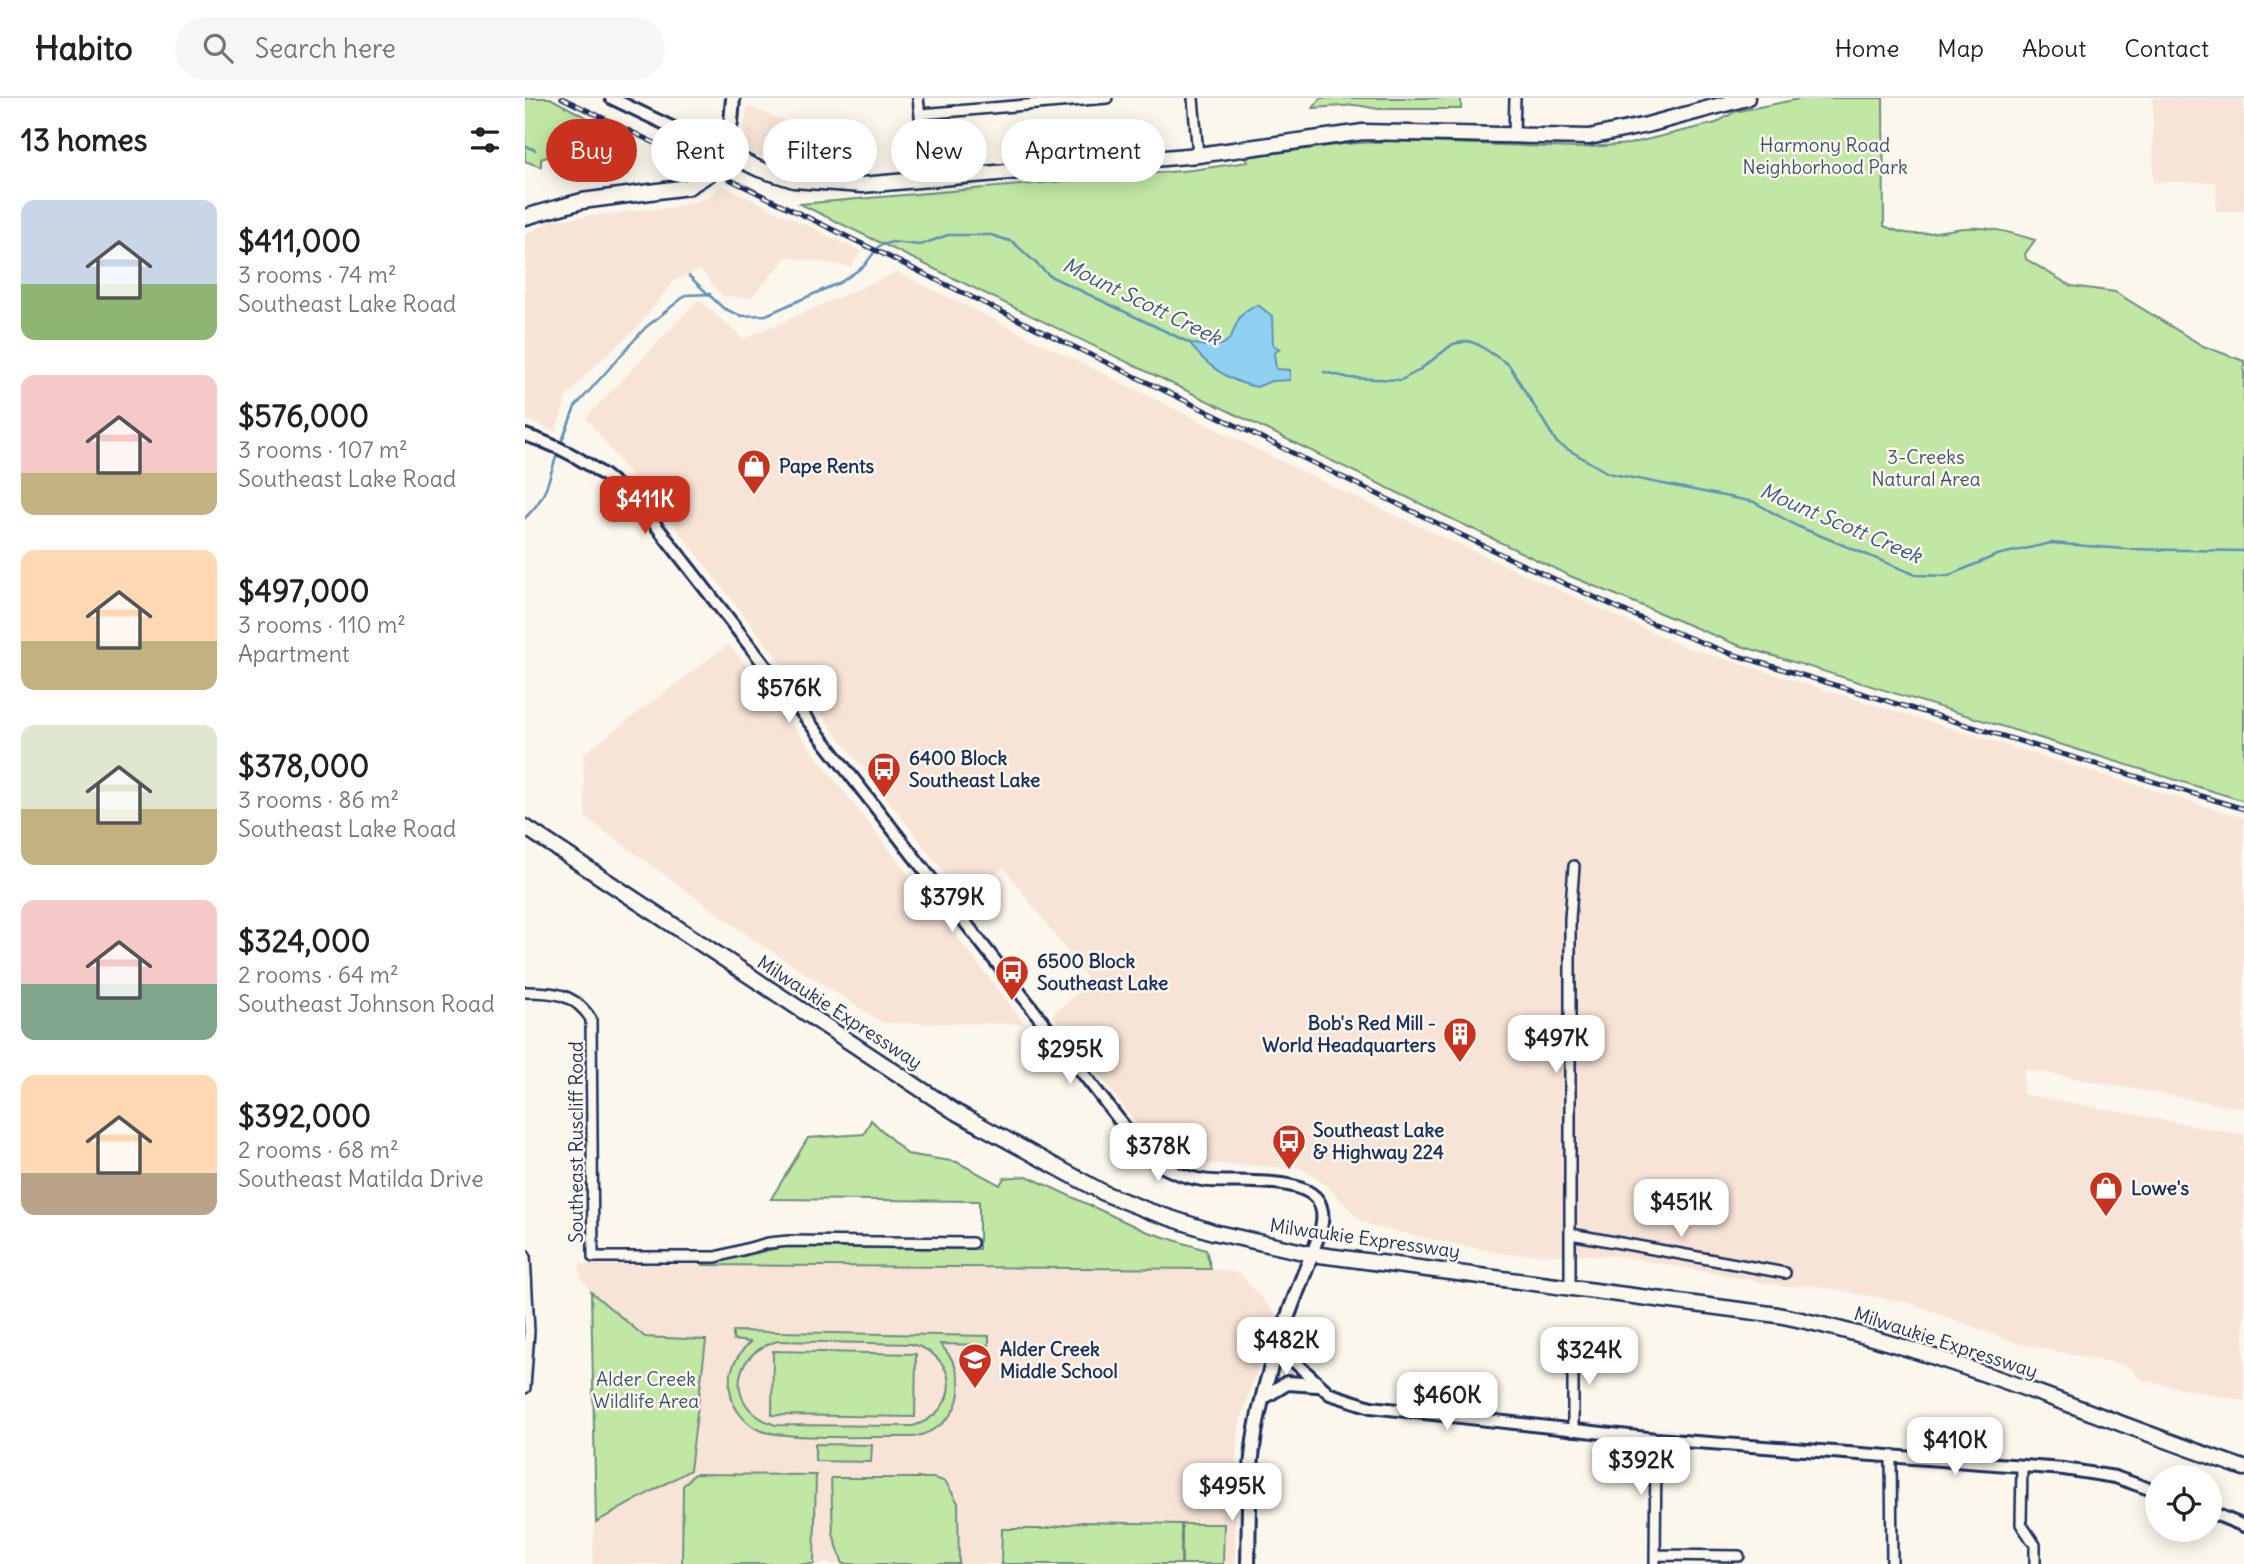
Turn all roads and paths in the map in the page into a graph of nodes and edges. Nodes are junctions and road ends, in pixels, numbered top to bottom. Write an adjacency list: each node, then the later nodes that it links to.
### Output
1 (611, 98): 9 (street)
2 (733, 98): 10 (main road)
3 (918, 98): 8 (street)
4 (1107, 98): 8 (street)
5 (1193, 98): 13 (street)
6 (1515, 98): 12 (street)
7 (1748, 98): 12 (main road)
8 (921, 114): 11 (street)
9 (655, 119)
10 (731, 119)
11 (921, 119)
12 (1514, 135): 13 (main road)
13 (1198, 155): 15 (main road)
14 (749, 164): 16 (main road)
15 (987, 173)
16 (891, 181)
17 (696, 182): 18 (main road)
18 (525, 218)
19 (525, 435): 25 (street)
20 (525, 827): 25 (main road, Milwaukie Expressway)
21 (1574, 866): 23 (street)
22 (525, 992): 24 (street, Southeast Ruscliff Road)
23 (1571, 1234): 27 (street); 28 (street)
24 (972, 1243)
25 (1312, 1254): 28 (main road, Milwaukie Expressway); 30 (main road)
26 (525, 1255): 32 (street)
27 (1785, 1273)
28 (1570, 1287): 38 (main road, Milwaukie Expressway)
29 (1573, 1343): 34 (street)
30 (1277, 1350): 31 (street); 33 (main road)
31 (1317, 1385): 33 (main road); 34 (street)
32 (525, 1388)
33 (1264, 1397): 44 (main road)
34 (1573, 1431): 35 (street)
35 (1656, 1439): 36 (street); 43 (street)
36 (1891, 1457): 37 (street); 45 (street)
37 (2022, 1466): 39 (street); 46 (street)
38 (2244, 1468)
39 (2145, 1488)
40 (2222, 1517): 41 (street)
41 (2244, 1526)
42 (1739, 1556): 43 (street)
43 (1655, 1559)
44 (1248, 1564)
45 (1892, 1564)
46 (2035, 1564)

